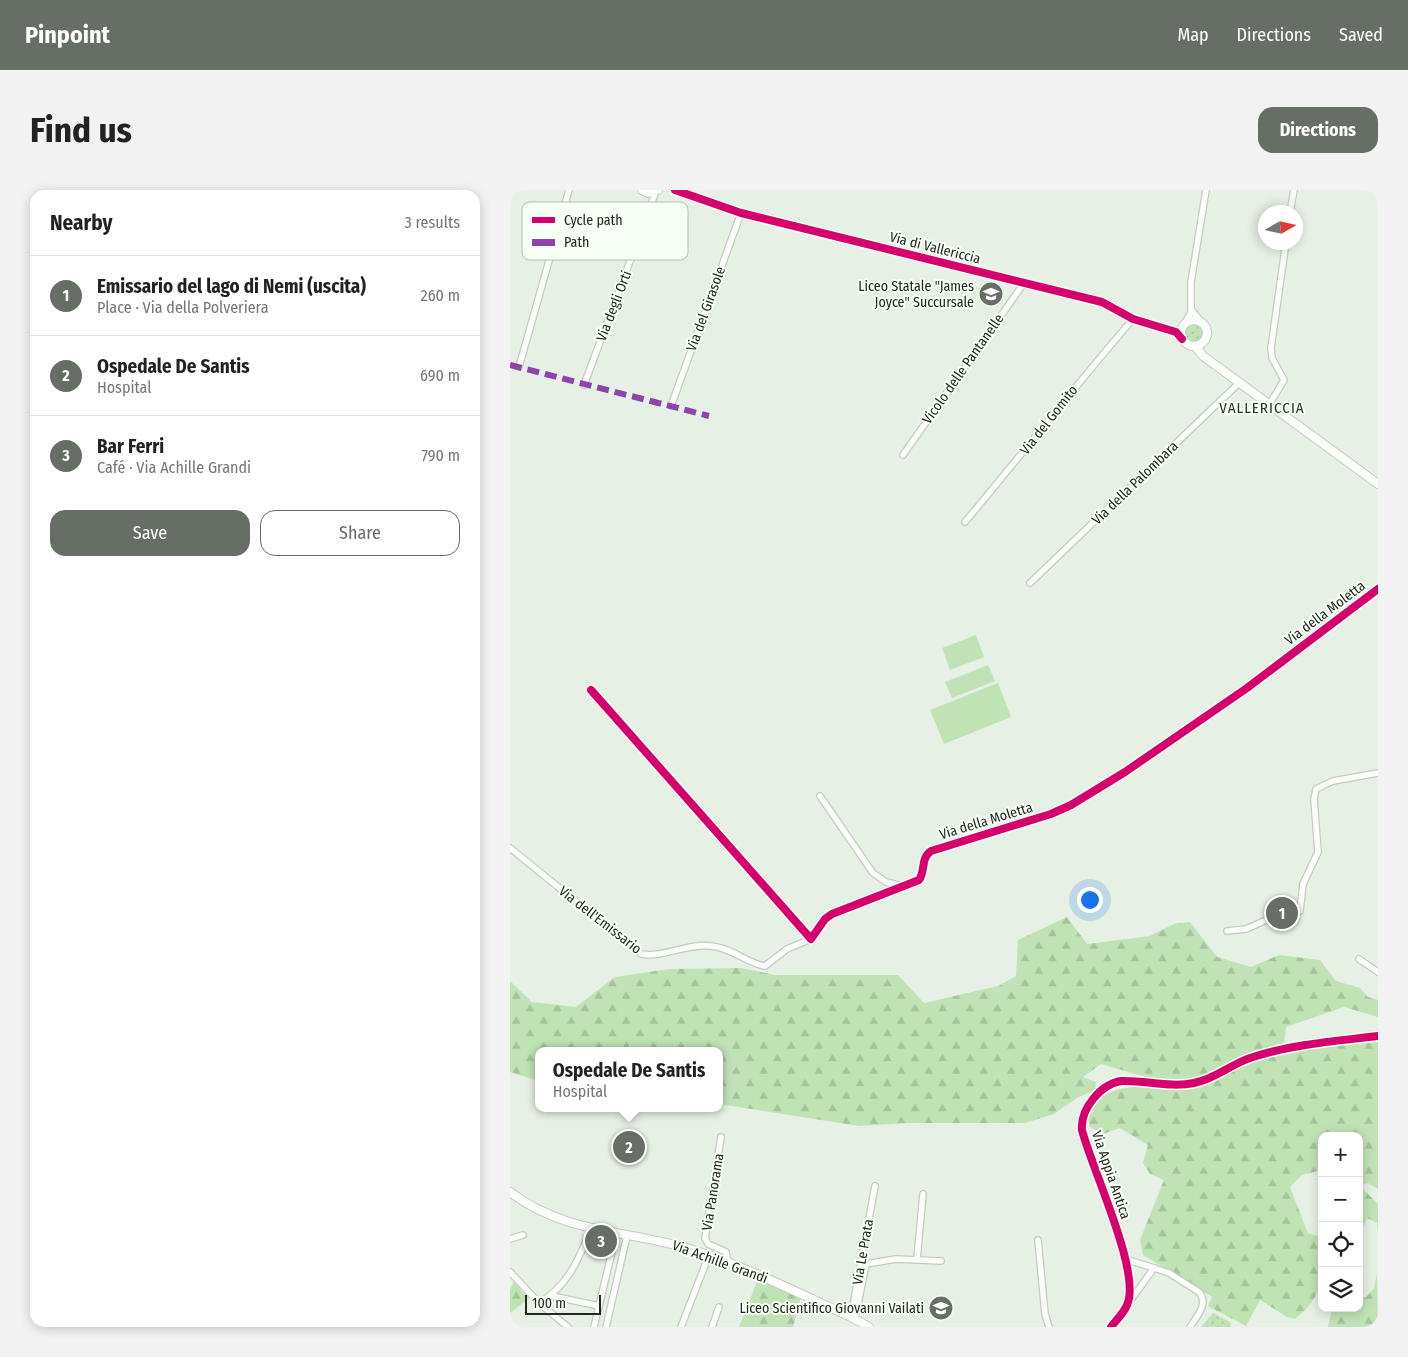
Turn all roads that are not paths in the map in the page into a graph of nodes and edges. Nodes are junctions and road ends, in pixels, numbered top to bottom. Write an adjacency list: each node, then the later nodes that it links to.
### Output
1 (676, 190): 5 (street, Via di Vallericcia)
2 (1206, 190): 10 (street)
3 (1294, 190): 4 (street)
4 (1291, 205)
5 (741, 212): 9 (street, Via di Vallericcia); 23 (street, Via del Girasole)
6 (1285, 250): 22 (street)
7 (549, 260): 19 (street)
8 (628, 260): 21 (street, Via degli Orti)
9 (1024, 283): 11 (street, Via di Vallericcia); 24 (street, Vicolo delle Pantanelle)
10 (1191, 307): 12 (street); 13 (street)
11 (1133, 319): 14 (street, Via di Vallericcia); 26 (street, Via del Gomito)
12 (1202, 322): 13 (street, Via di Vallericcia); 16 (street)
13 (1185, 323): 14 (street, Via di Vallericcia); 15 (street)
14 (1165, 328): 15 (street, Via di Vallericcia)
15 (1182, 339): 17 (street, Via di Vallericcia)
16 (1203, 342): 17 (street); 18 (street)
17 (1195, 346): 18 (street, Via di Vallericcia)
18 (1208, 360): 20 (street, Via di Vallericcia)
19 (519, 367)
20 (1240, 383): 22 (street, Via di Vallericcia); 27 (street, Via della Palombara)
21 (584, 385)
22 (1268, 405): 25 (street, Via di Vallericcia)
23 (671, 406)
24 (903, 456)
25 (1378, 484)
26 (965, 522)
27 (1030, 583)
28 (1378, 588): 33 (street, Via della Moletta)
29 (591, 690): 35 (street)
30 (1378, 773): 34 (street)
31 (820, 796): 33 (street)
32 (510, 848): 35 (street, Via dell'Emissario)
33 (902, 886): 35 (street, Via della Moletta)
34 (1227, 931)
35 (811, 939)
36 (1359, 959): 37 (street)
37 (1378, 972)
38 (1378, 1036): 51 (street, Via Appia Antica)
39 (721, 1138): 53 (street, Via Panorama)
40 (875, 1186): 61 (street, Via Le Prata)
41 (510, 1192): 43 (street, Via Achille Grandi)
42 (923, 1194): 50 (street)
43 (591, 1230): 45 (street, Via Achille Grandi); 56 (street)
44 (523, 1235): 47 (street)
45 (616, 1235): 46 (street, Via Achille Grandi); 59 (street)
46 (627, 1236): 49 (street, Via Achille Grandi); 65 (street)
47 (510, 1239)
48 (1038, 1240): 68 (street)
49 (709, 1256): 53 (street, Via Achille Grandi); 62 (street)
50 (917, 1259): 52 (street, Via Le Prata); 61 (street, Via Le Prata)
51 (1125, 1259): 54 (street); 58 (street, Via Appia Antica)
52 (941, 1261)
53 (728, 1263): 61 (street, Via Achille Grandi)
54 (1154, 1268): 58 (street); 70 (street)
55 (510, 1272): 57 (street)
56 (552, 1296): 57 (street); 59 (street)
57 (538, 1303): 63 (street)
58 (1128, 1304): 69 (street)
59 (600, 1306): 64 (street)
60 (719, 1307): 66 (street)
61 (853, 1318): 67 (street, Via Achille Grandi)
62 (684, 1326)
63 (568, 1327)
64 (594, 1327)
65 (606, 1327)
66 (712, 1327)
67 (869, 1327)
68 (1049, 1327)
69 (1111, 1327)
70 (1190, 1327)

